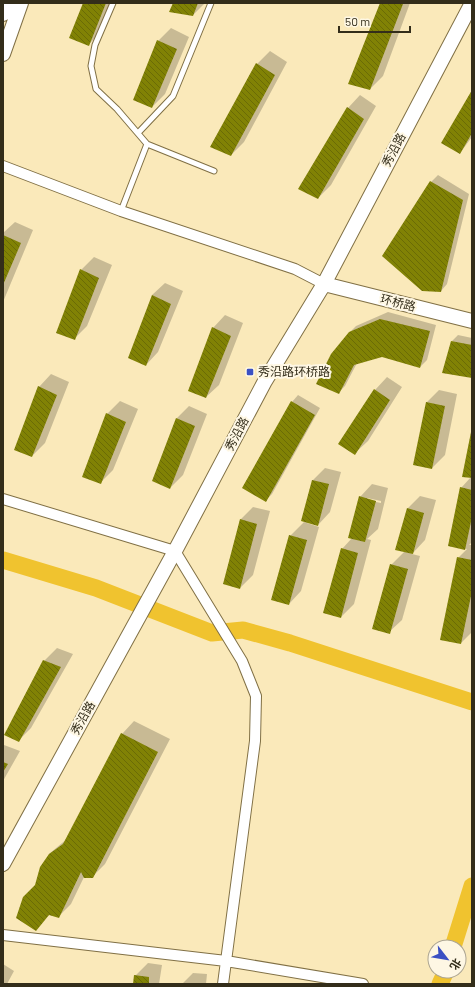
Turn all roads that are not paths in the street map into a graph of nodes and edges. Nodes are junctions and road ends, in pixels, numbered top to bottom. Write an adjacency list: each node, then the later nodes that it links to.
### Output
1 (7, 3): 6 (main road)
2 (22, 3): 7 (main road)
3 (112, 3): 8 (lane)
4 (211, 3): 8 (lane)
5 (472, 3): 13 (main road, 秀沿路)
6 (3, 14)
7 (3, 54)
8 (138, 133): 9 (lane)
9 (146, 144): 11 (lane); 12 (lane)
10 (3, 166): 12 (street)
11 (214, 171)
12 (121, 211): 13 (street)
13 (324, 284): 14 (main road, 环桥路); 16 (main road, 秀沿路)
14 (472, 321)
15 (3, 498): 16 (street)
16 (175, 551): 17 (main road, 秀沿路); 19 (street)
17 (3, 864)
18 (3, 936): 19 (street)
19 (226, 961): 20 (street); 21 (street)
20 (223, 984)
21 (362, 984)

